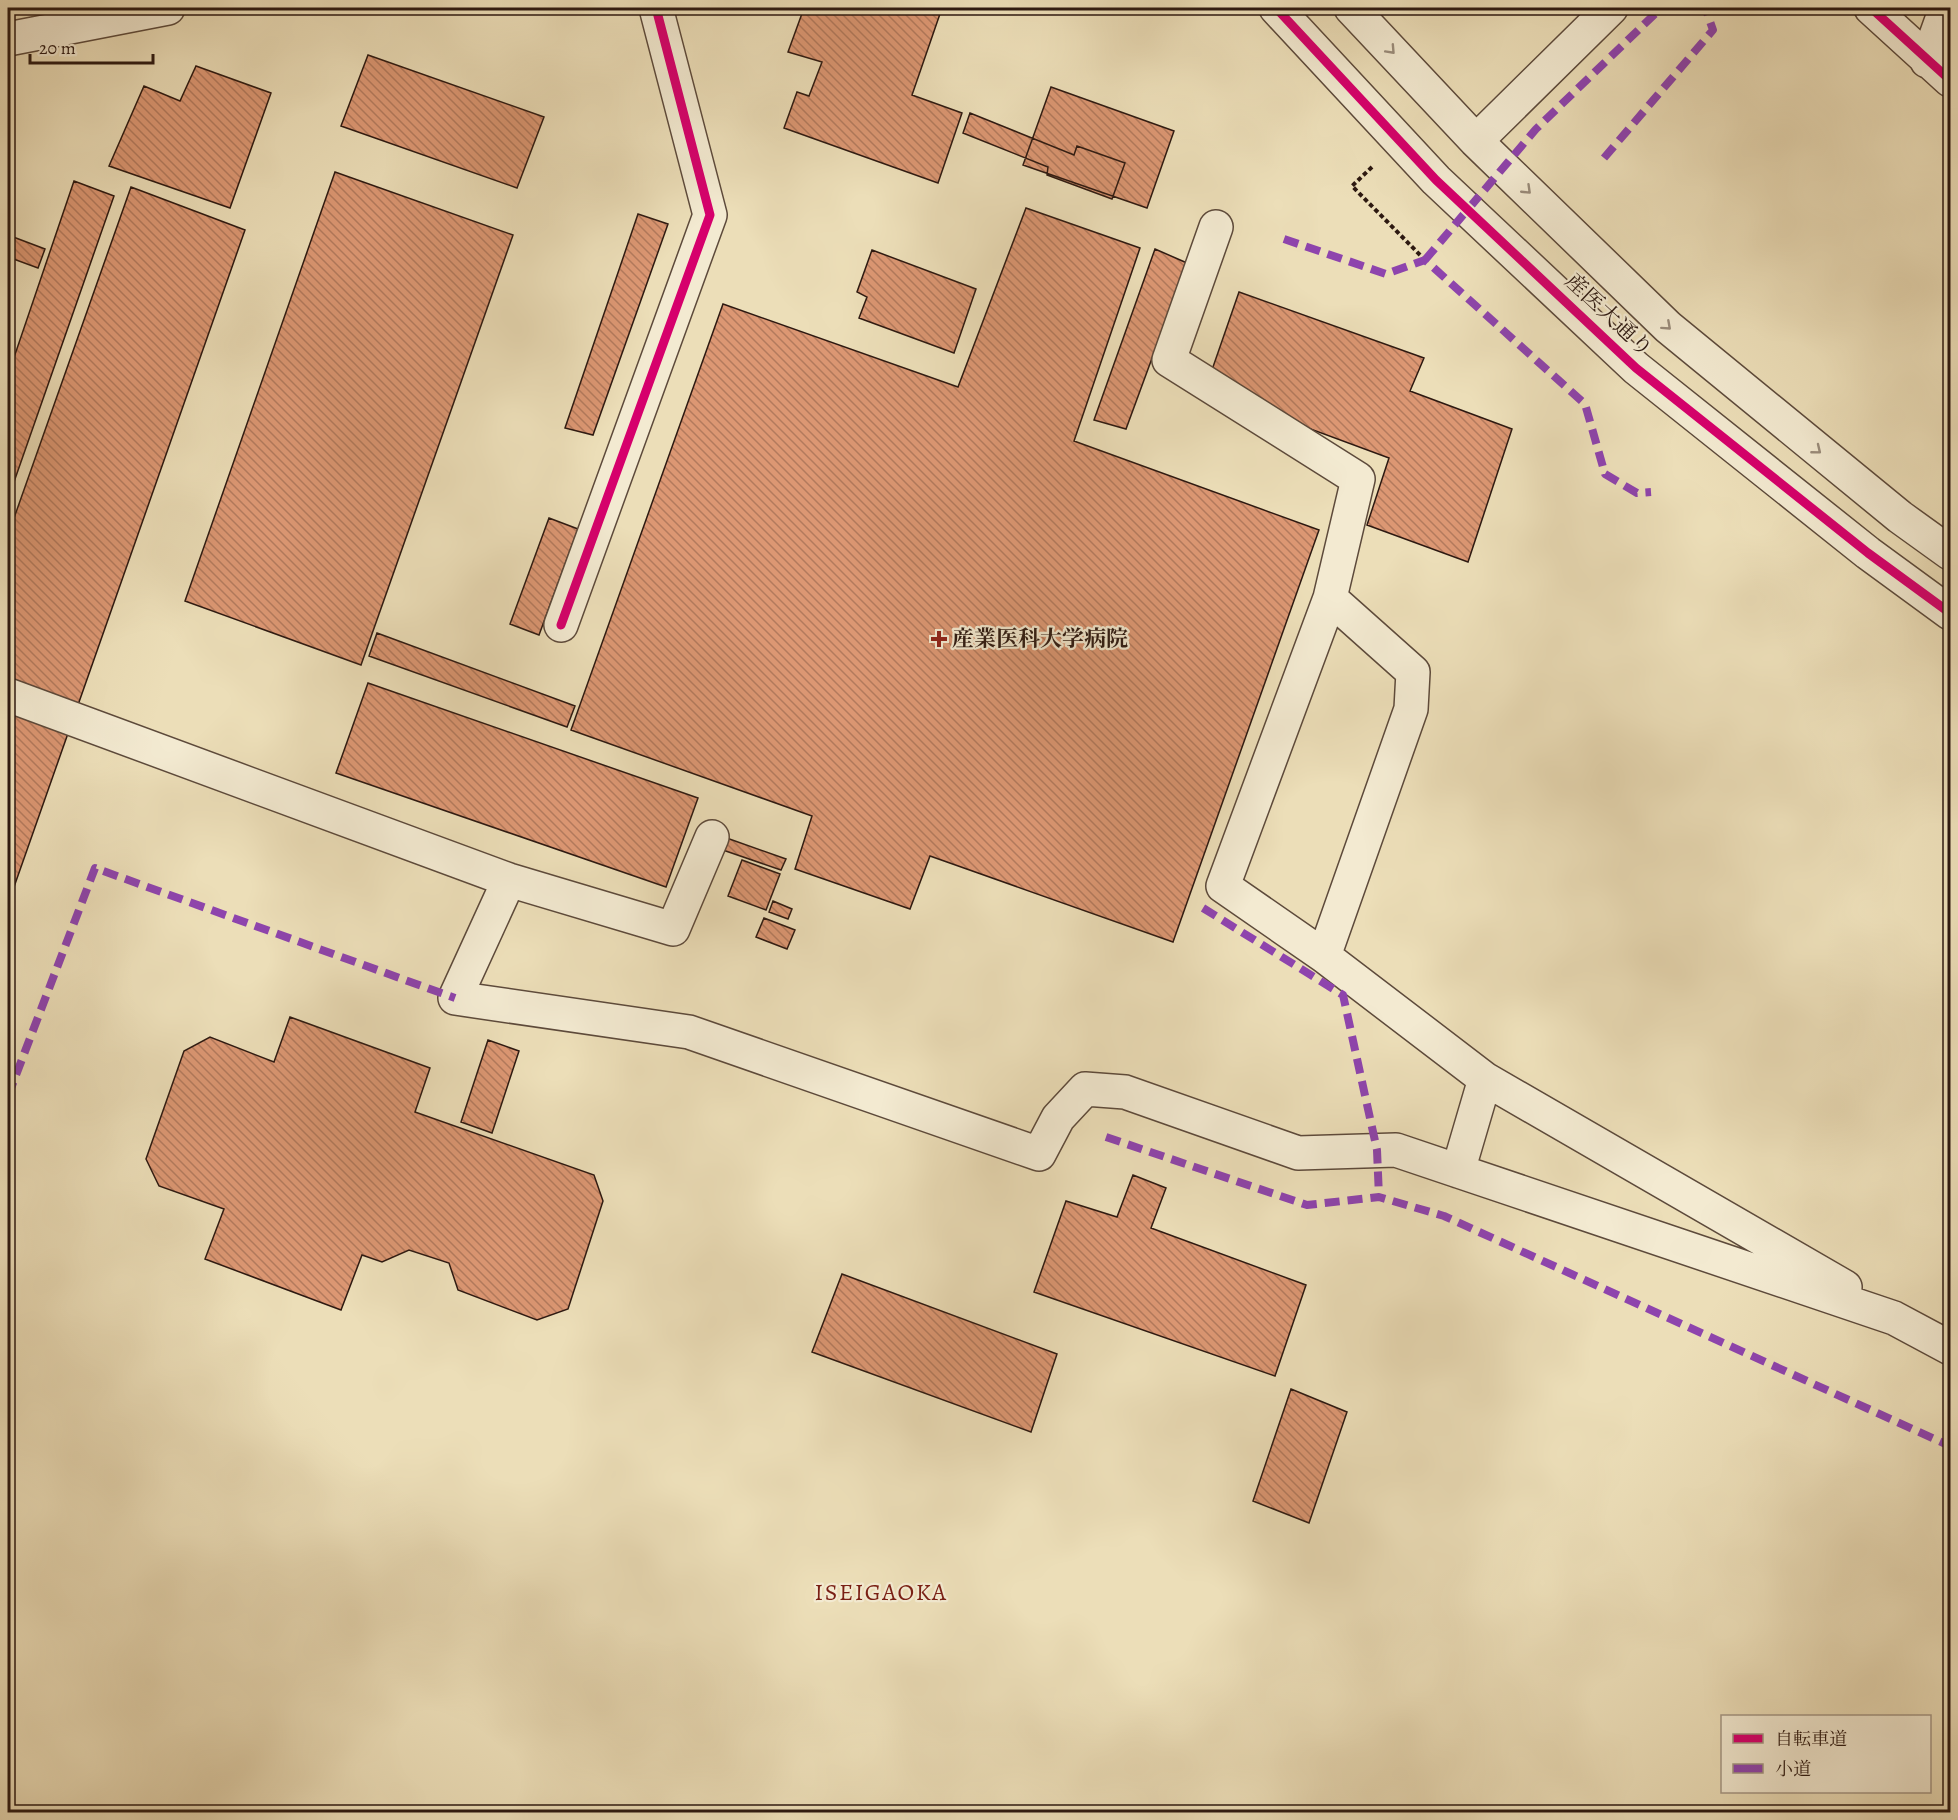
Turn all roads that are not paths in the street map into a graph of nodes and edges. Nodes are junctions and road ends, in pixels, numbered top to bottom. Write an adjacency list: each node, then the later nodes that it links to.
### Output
1 (168, 8): 8 (street)
2 (656, 8): 15 (street)
3 (1276, 8): 14 (street, 産医大通り)
4 (1351, 8): 10 (street, 産医大通り, one-way to 10)
5 (1611, 8): 10 (street)
6 (1871, 8): 9 (street)
7 (1946, 8): 9 (street)
8 (8, 39)
9 (1939, 70)
10 (1476, 141): 12 (street, 産医大通り, one-way to 12)
11 (1216, 227): 13 (street)
12 (1950, 553)
13 (1330, 598): 19 (street); 19 (street)
14 (1950, 613)
15 (561, 625)
16 (8, 695): 18 (street)
17 (712, 837): 18 (street)
18 (509, 880): 21 (street)
19 (1324, 956): 20 (street)
20 (1485, 1079): 21 (street); 22 (street)
21 (1458, 1171): 22 (street)
22 (1894, 1318): 23 (street)
23 (1950, 1348)

